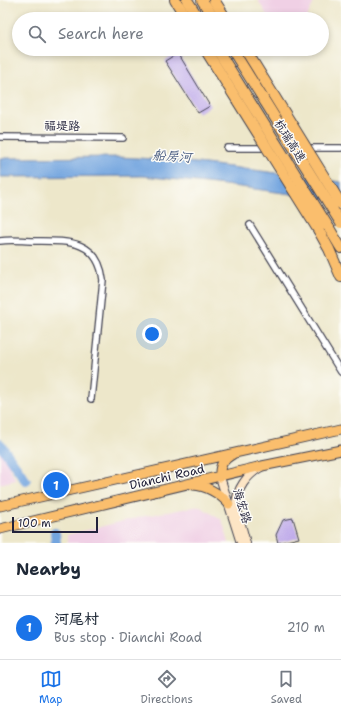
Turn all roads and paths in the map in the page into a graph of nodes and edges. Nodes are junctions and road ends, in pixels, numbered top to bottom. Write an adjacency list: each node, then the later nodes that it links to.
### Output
1 (175, 0): 5 (highway)
2 (187, 0): 6 (highway)
3 (202, 0): 7 (highway)
4 (214, 0): 8 (highway)
5 (183, 12)
6 (195, 12)
7 (210, 12)
8 (222, 12)
9 (209, 56): 22 (highway, bridge)
10 (221, 56): 21 (highway, 杭瑞高速, bridge)
11 (236, 56): 18 (highway, 杭瑞高速, bridge)
12 (249, 56): 17 (highway, bridge)
13 (0, 137): 14 (street, 福堤路)
14 (123, 138)
15 (227, 148): 16 (street)
16 (341, 148)
17 (341, 204)
18 (341, 223)
19 (250, 225): 23 (street)
20 (0, 241): 24 (street)
21 (341, 248)
22 (341, 277)
23 (341, 372)
24 (91, 399)
25 (341, 429): 27 (main road, Dianchi Road)
26 (341, 450): 28 (main road, Dianchi Road)
27 (237, 452): 29 (main road); 32 (main road, Dianchi Road)
28 (262, 466): 29 (main road, Dianchi Road); 35 (main road, 海宏路)
29 (220, 477): 30 (main road, Dianchi Road); 31 (main road, 海宏路)
30 (185, 485): 31 (main road); 33 (main road, Dianchi Road)
31 (229, 504): 34 (main road, 海宏路)
32 (0, 506)
33 (0, 529)
34 (240, 543)
35 (246, 543)

